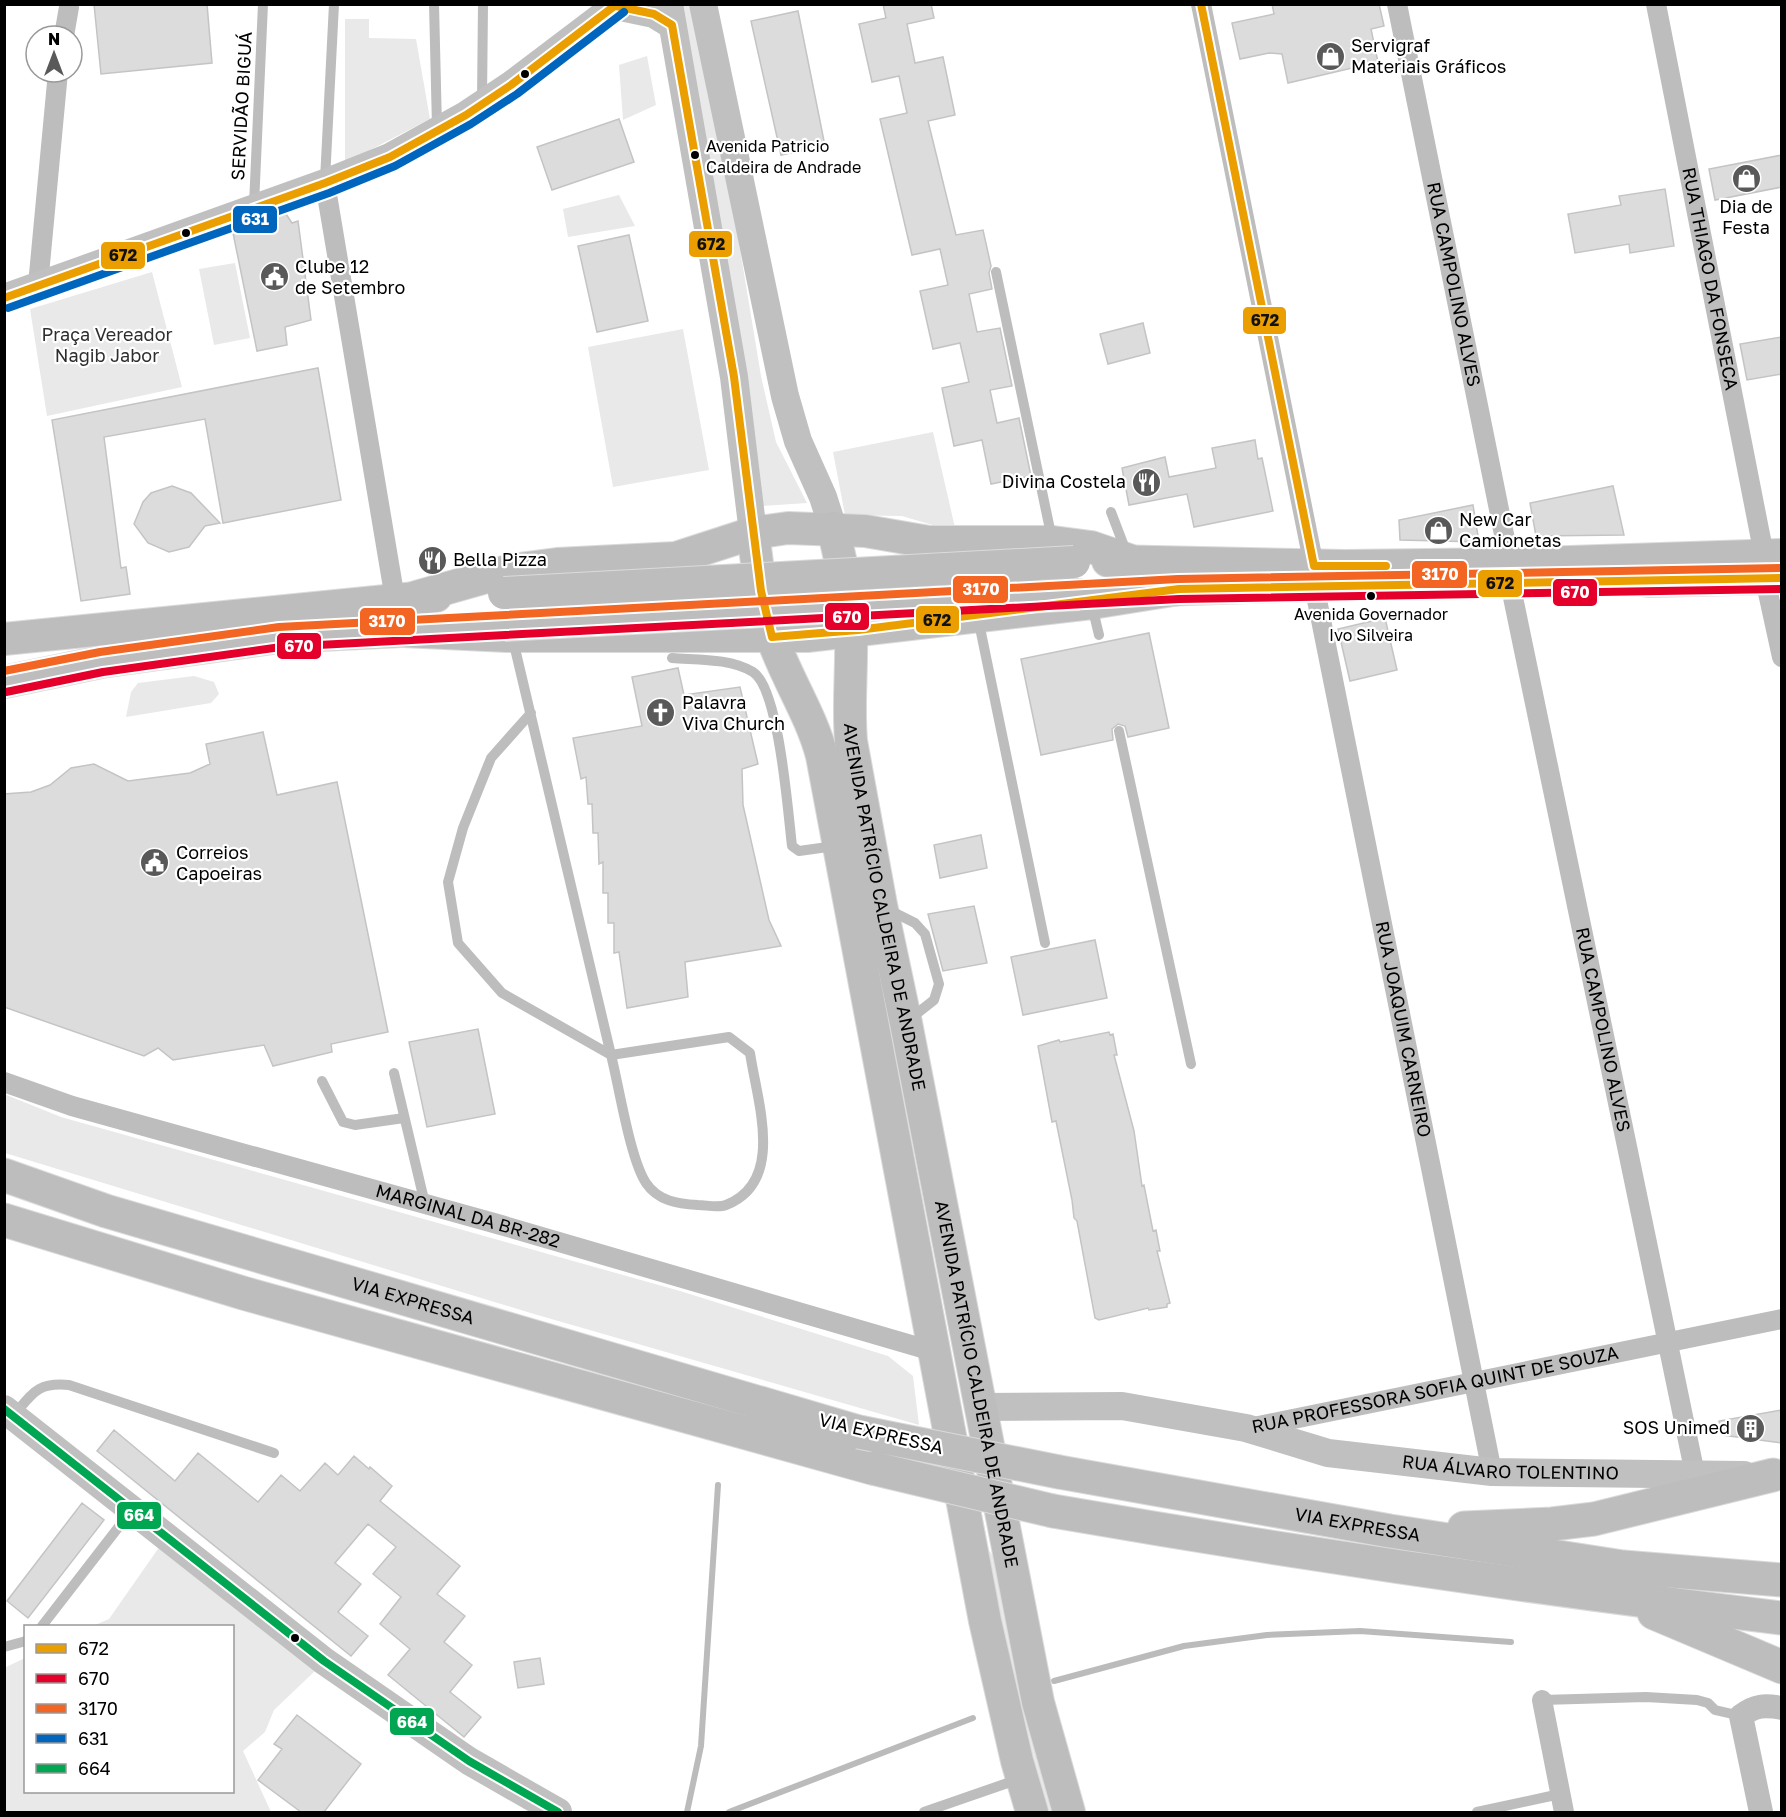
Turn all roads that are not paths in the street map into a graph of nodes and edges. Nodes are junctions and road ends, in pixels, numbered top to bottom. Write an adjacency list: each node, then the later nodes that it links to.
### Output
1 (263, 4): 17 (lane, SERVIDÃO BIGUÁ)
2 (334, 4): 16 (lane)
3 (434, 4): 15 (lane)
4 (483, 4): 14 (lane)
5 (703, 4): 22 (main road, AVENIDA PATRÍCIO CALDEIRA DE ANDRADE)
6 (1202, 4): 28 (street, RUA JOAQUIM CARNEIRO)
7 (1396, 4): 27 (street, RUA CAMPOLINO ALVES)
8 (1656, 4): 26 (street, RUA THIAGO DA FONSECA)
9 (617, 5): 11 (main road); 14 (main road)
10 (69, 7): 12 (street)
11 (671, 15): 23 (main road, AVENIDA PATRÍCIO CALDEIRA DE ANDRADE)
12 (66, 24)
13 (57, 84): 19 (street)
14 (482, 104): 15 (main road)
15 (437, 132): 16 (main road)
16 (325, 183): 17 (main road); 29 (street)
17 (254, 208): 19 (main road)
18 (996, 272): 24 (lane)
19 (38, 285): 20 (main road)
20 (4, 298)
21 (1111, 512): 25 (lane)
22 (833, 528): 23 (main road); 24 (main road); 33 (main road, AVENIDA PATRÍCIO CALDEIRA DE ANDRADE)
23 (753, 533): 29 (main road); 35 (main road, AVENIDA PATRÍCIO CALDEIRA DE ANDRADE)
24 (1063, 552): 25 (main road); 29 (main road, bridge)
25 (1130, 560): 28 (main road)
26 (1773, 567): 27 (main road); 37 (street, RUA THIAGO DA FONSECA)
27 (1510, 574): 28 (main road); 56 (street, RUA CAMPOLINO ALVES)
28 (1314, 576): 30 (main road); 59 (street, RUA JOAQUIM CARNEIRO)
29 (405, 598): 36 (main road)
30 (1085, 599): 31 (main road); 32 (main road, bridge); 34 (lane)
31 (977, 615): 33 (main road); 43 (lane)
32 (508, 631): 35 (main road); 39 (main road); 40 (lane)
33 (851, 632): 35 (main road); 58 (main road, AVENIDA PATRÍCIO CALDEIRA DE ANDRADE)
34 (1099, 635)
35 (772, 637): 42 (main road, AVENIDA PATRÍCIO CALDEIRA DE ANDRADE)
36 (4, 639)
37 (1782, 657)
38 (672, 658): 42 (lane)
39 (4, 682)
40 (531, 713): 44 (lane); 44 (lane)
41 (1119, 731): 45 (lane)
42 (838, 845): 57 (main road, AVENIDA PATRÍCIO CALDEIRA DE ANDRADE)
43 (1045, 943)
44 (611, 1055): 44 (lane)
45 (1191, 1064)
46 (394, 1073): 49 (lane)
47 (322, 1081): 49 (lane)
48 (4, 1082): 51 (street, MARGINAL DA BR-282)
49 (404, 1118): 51 (lane)
50 (4, 1175): 68 (highway, VIA EXPRESSA, bridge)
51 (425, 1204): 57 (street, MARGINAL DA BR-282)
52 (4, 1220): 54 (highway, VIA EXPRESSA)
53 (4, 1225): 54 (highway)
54 (44, 1232): 70 (highway, VIA EXPRESSA, bridge)
55 (1782, 1319): 56 (street, RUA PROFESSORA SOFIA QUINT DE SOUZA)
56 (1669, 1342): 59 (street, RUA PROFESSORA SOFIA QUINT DE SOUZA); 65 (street, RUA CAMPOLINO ALVES)
57 (933, 1351): 58 (main road); 79 (main road, AVENIDA PATRÍCIO CALDEIRA DE ANDRADE)
58 (970, 1362): 60 (main road, AVENIDA PATRÍCIO CALDEIRA DE ANDRADE)
59 (1474, 1382): 62 (street, RUA PROFESSORA SOFIA QUINT DE SOUZA); 64 (street, RUA JOAQUIM CARNEIRO)
60 (979, 1407): 62 (main road, RUA PROFESSORA SOFIA QUINT DE SOUZA); 84 (main road, AVENIDA PATRÍCIO CALDEIRA DE ANDRADE)
61 (7, 1410): 63 (lane); 67 (main road)
62 (1246, 1428): 64 (main road, RUA ÁLVARO TOLENTINO)
63 (274, 1453)
64 (1492, 1472): 65 (main road, RUA ÁLVARO TOLENTINO)
65 (1695, 1474): 66 (main road, RUA ÁLVARO TOLENTINO)
66 (1778, 1475): 68 (highway)
67 (131, 1511): 72 (lane); 81 (main road)
68 (1390, 1531): 69 (highway, VIA EXPRESSA)
69 (1782, 1580)
70 (1622, 1599): 71 (highway, VIA EXPRESSA); 75 (highway)
71 (1782, 1618)
72 (43, 1625)
73 (24, 1642): 74 (lane)
74 (4, 1647)
75 (1782, 1667)
76 (1542, 1700): 78 (lane); 80 (street)
77 (1782, 1708): 78 (street)
78 (1741, 1716): 86 (street)
79 (1022, 1778): 82 (lane); 83 (main road, AVENIDA PATRÍCIO CALDEIRA DE ANDRADE)
80 (1562, 1803): 85 (lane)
81 (558, 1812)
82 (924, 1812)
83 (1032, 1812)
84 (1069, 1812)
85 (1477, 1812)
86 (1761, 1812)

